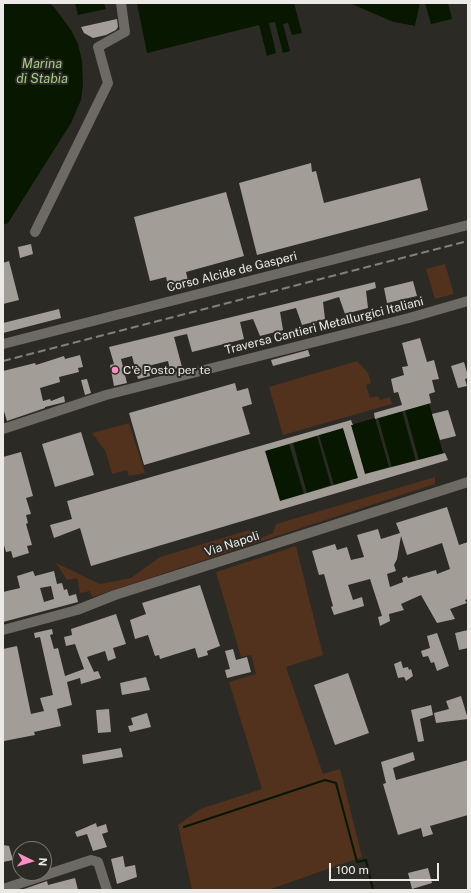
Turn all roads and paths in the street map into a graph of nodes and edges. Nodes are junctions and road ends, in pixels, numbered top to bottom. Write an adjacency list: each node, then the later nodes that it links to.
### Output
1 (122, 3): 3 (street)
2 (468, 225): 5 (street, Corso Alcide de Gasperi)
3 (35, 232)
4 (468, 301): 6 (street, Traversa Cantieri Metallurgici Italiani)
5 (3, 344)
6 (3, 429)
7 (468, 482): 8 (street, Via Napoli)
8 (3, 630)
9 (3, 889): 10 (street)
10 (107, 890)

